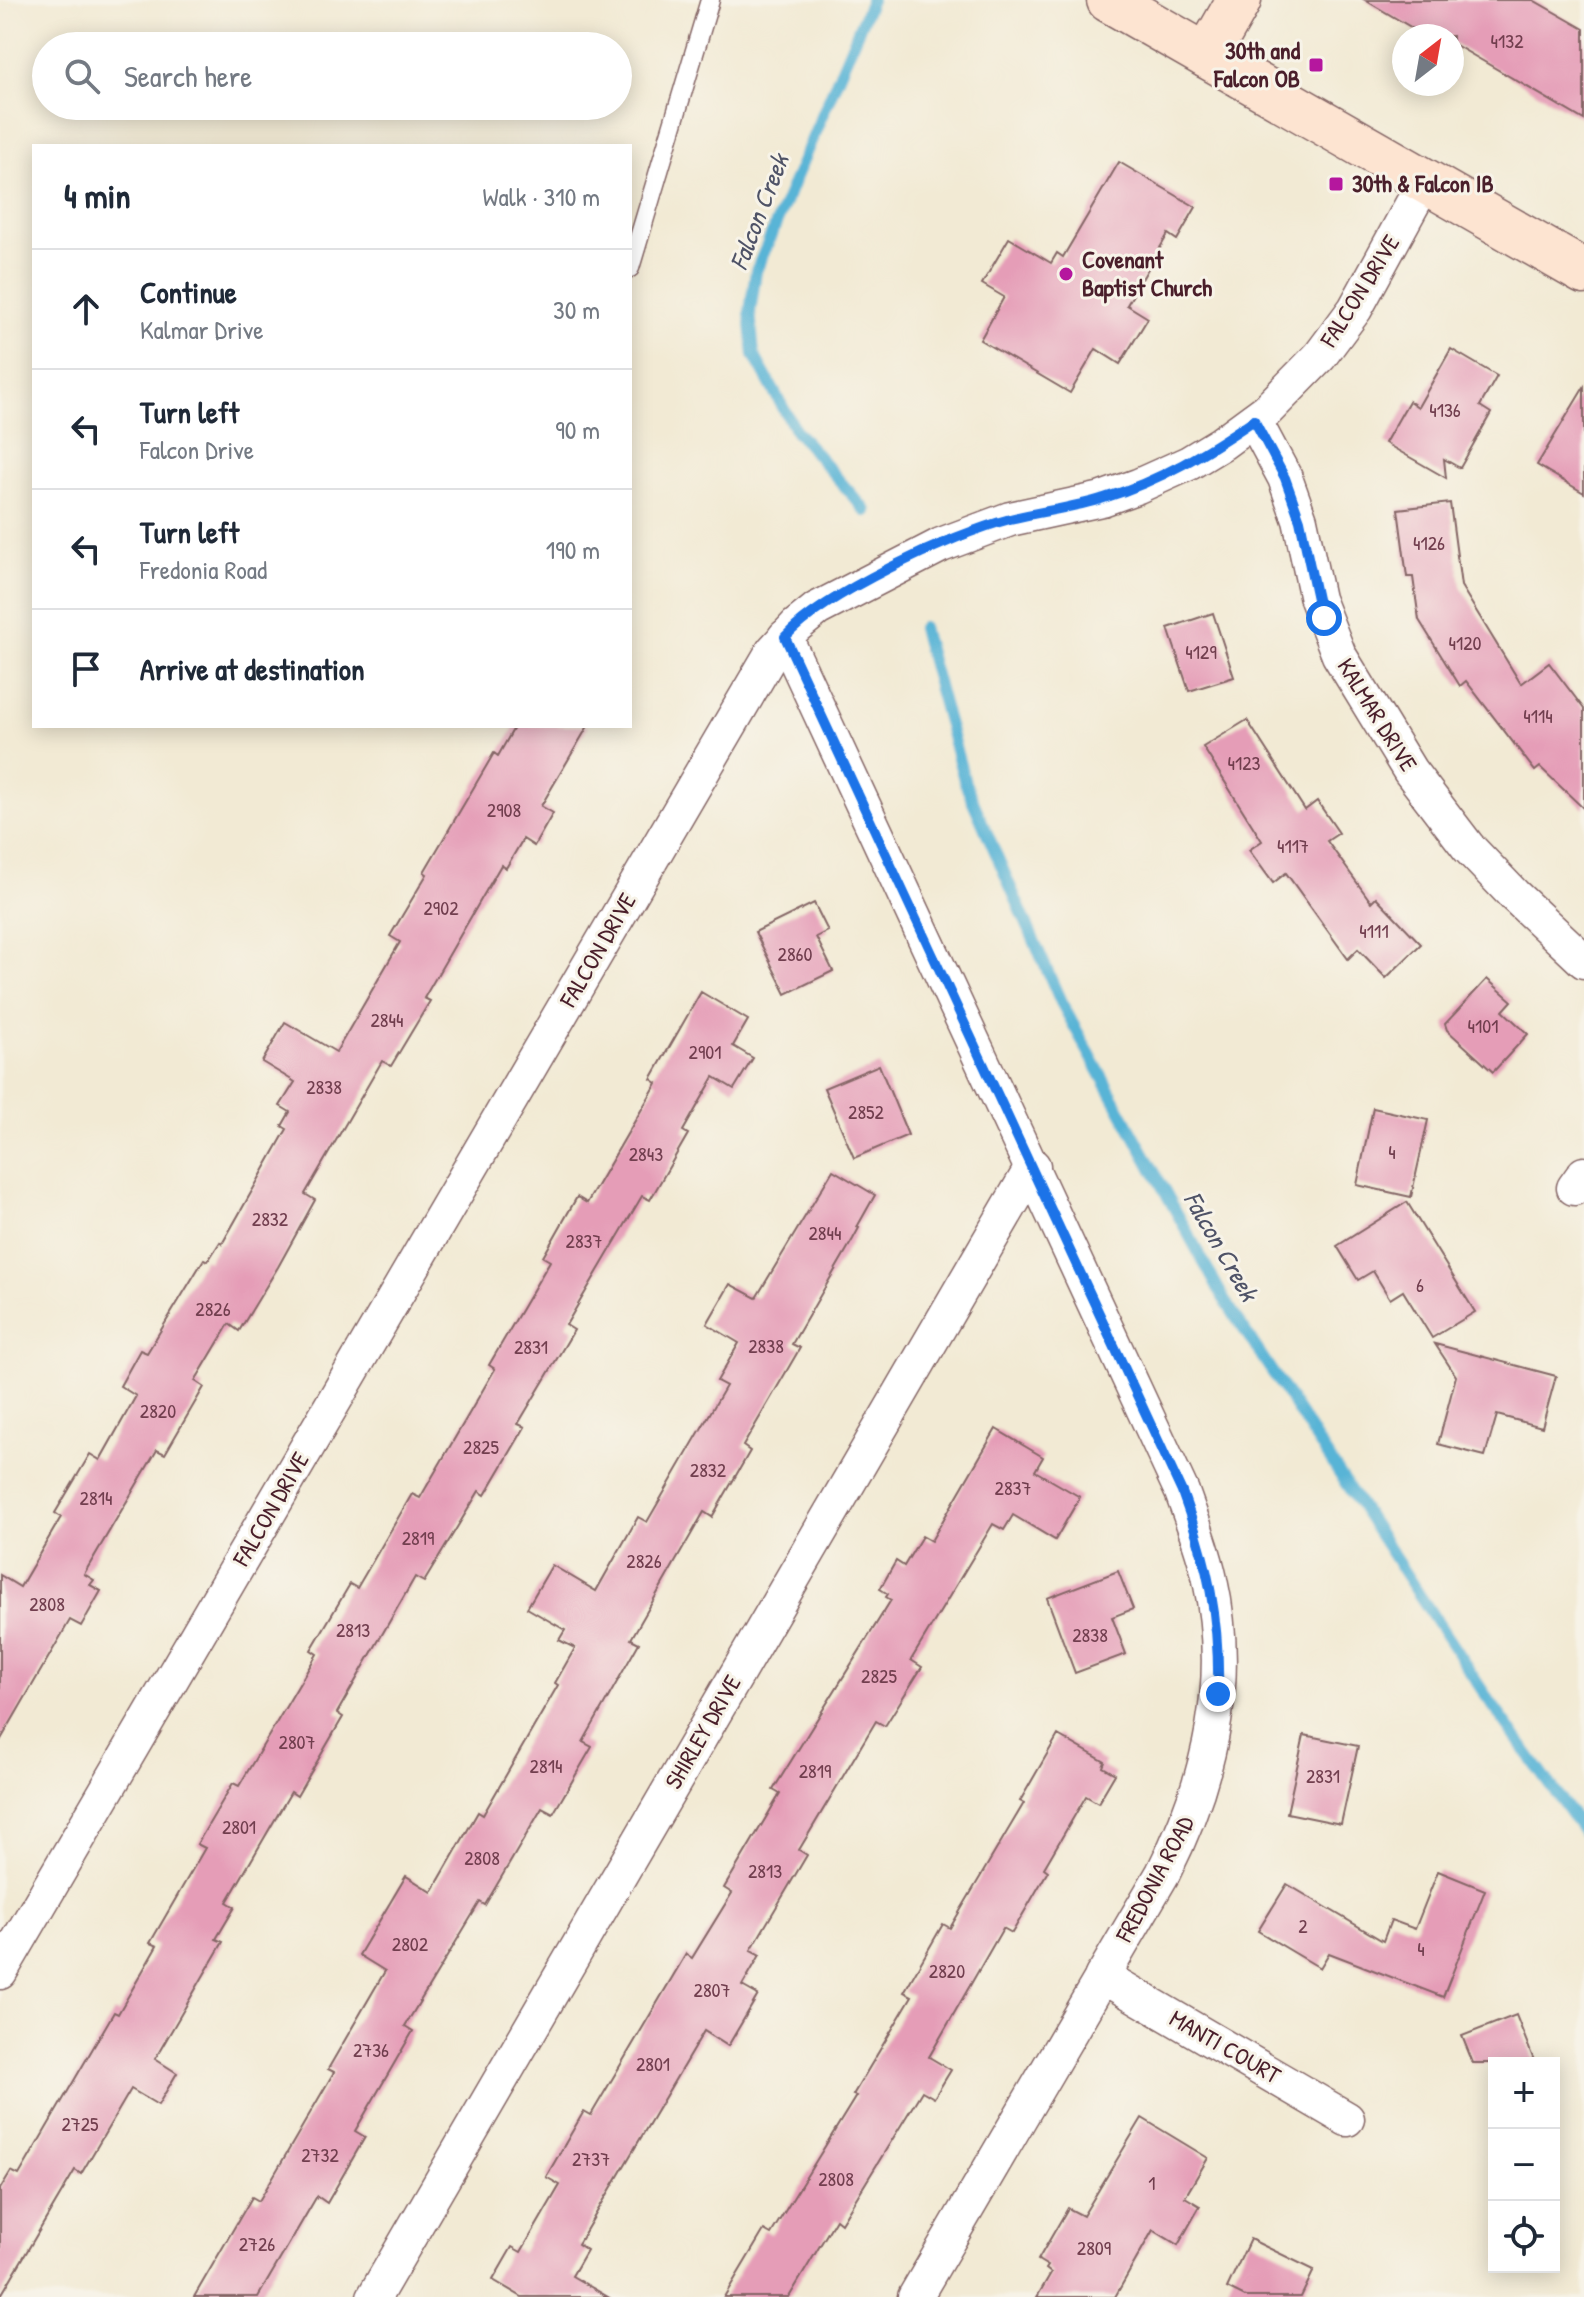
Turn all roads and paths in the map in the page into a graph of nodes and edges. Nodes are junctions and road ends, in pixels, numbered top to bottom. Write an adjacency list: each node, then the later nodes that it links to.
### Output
1 (710, 0): 6 (lane)
2 (1109, 0): 4 (main road)
3 (1239, 0): 4 (main road)
4 (1207, 56): 5 (main road)
5 (1425, 181): 7 (main road); 8 (street, FALCON DRIVE)
6 (632, 261)
7 (1584, 272)
8 (1254, 420): 9 (street, FALCON DRIVE); 10 (street, KALMAR DRIVE)
9 (785, 637): 11 (street, FREDONIA ROAD); 12 (street, FALCON DRIVE)
10 (1584, 961)
11 (1033, 1166): 13 (street, FREDONIA ROAD); 15 (street, SHIRLEY DRIVE)
12 (0, 1972)
13 (1102, 1976): 14 (street, MANTI COURT); 16 (street, FREDONIA ROAD)
14 (1347, 2119)
15 (374, 2297)
16 (915, 2297)

